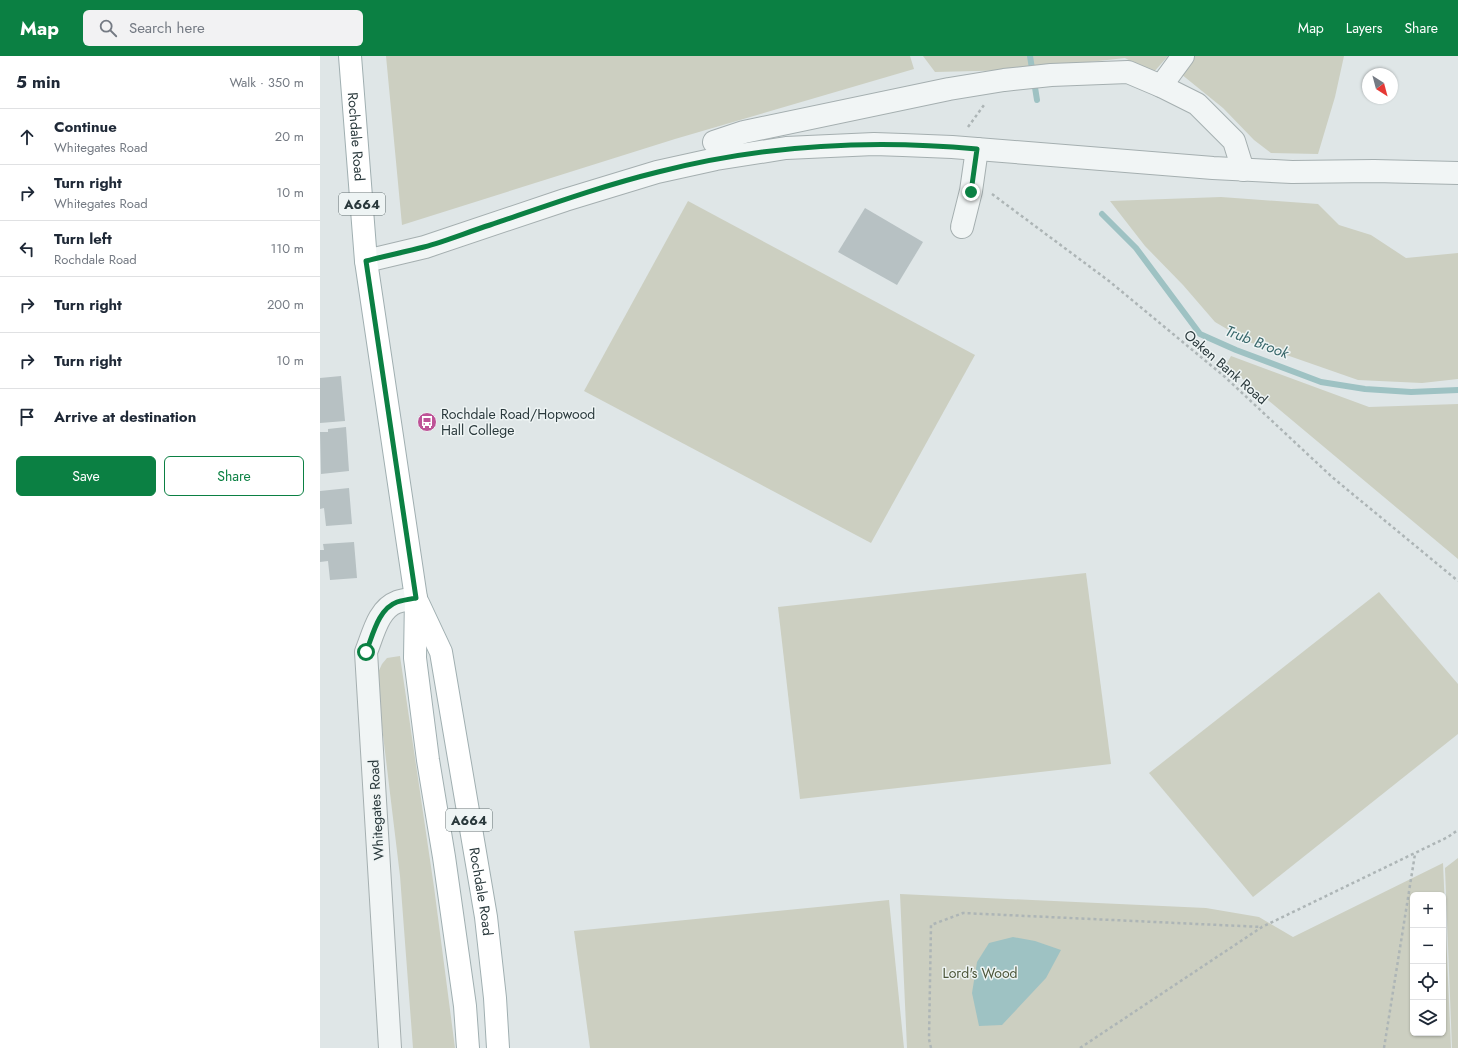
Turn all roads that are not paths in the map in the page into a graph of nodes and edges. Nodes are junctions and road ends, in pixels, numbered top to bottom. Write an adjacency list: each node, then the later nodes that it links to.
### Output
1 (350, 56): 9 (main road, Rochdale Road / A664)
2 (1183, 56): 3 (street)
3 (1161, 86): 4 (street); 6 (street)
4 (714, 142)
5 (977, 149): 6 (street); 8 (street); 9 (street)
6 (1243, 170): 7 (street)
7 (1458, 173)
8 (962, 226)
9 (366, 261): 10 (main road, Rochdale Road / A664)
10 (416, 598): 11 (street, Whitegates Road); 12 (main road, Rochdale Road / A664); 13 (main road, Rochdale Road / A664)
11 (390, 1048)
12 (468, 1048)
13 (498, 1048)

